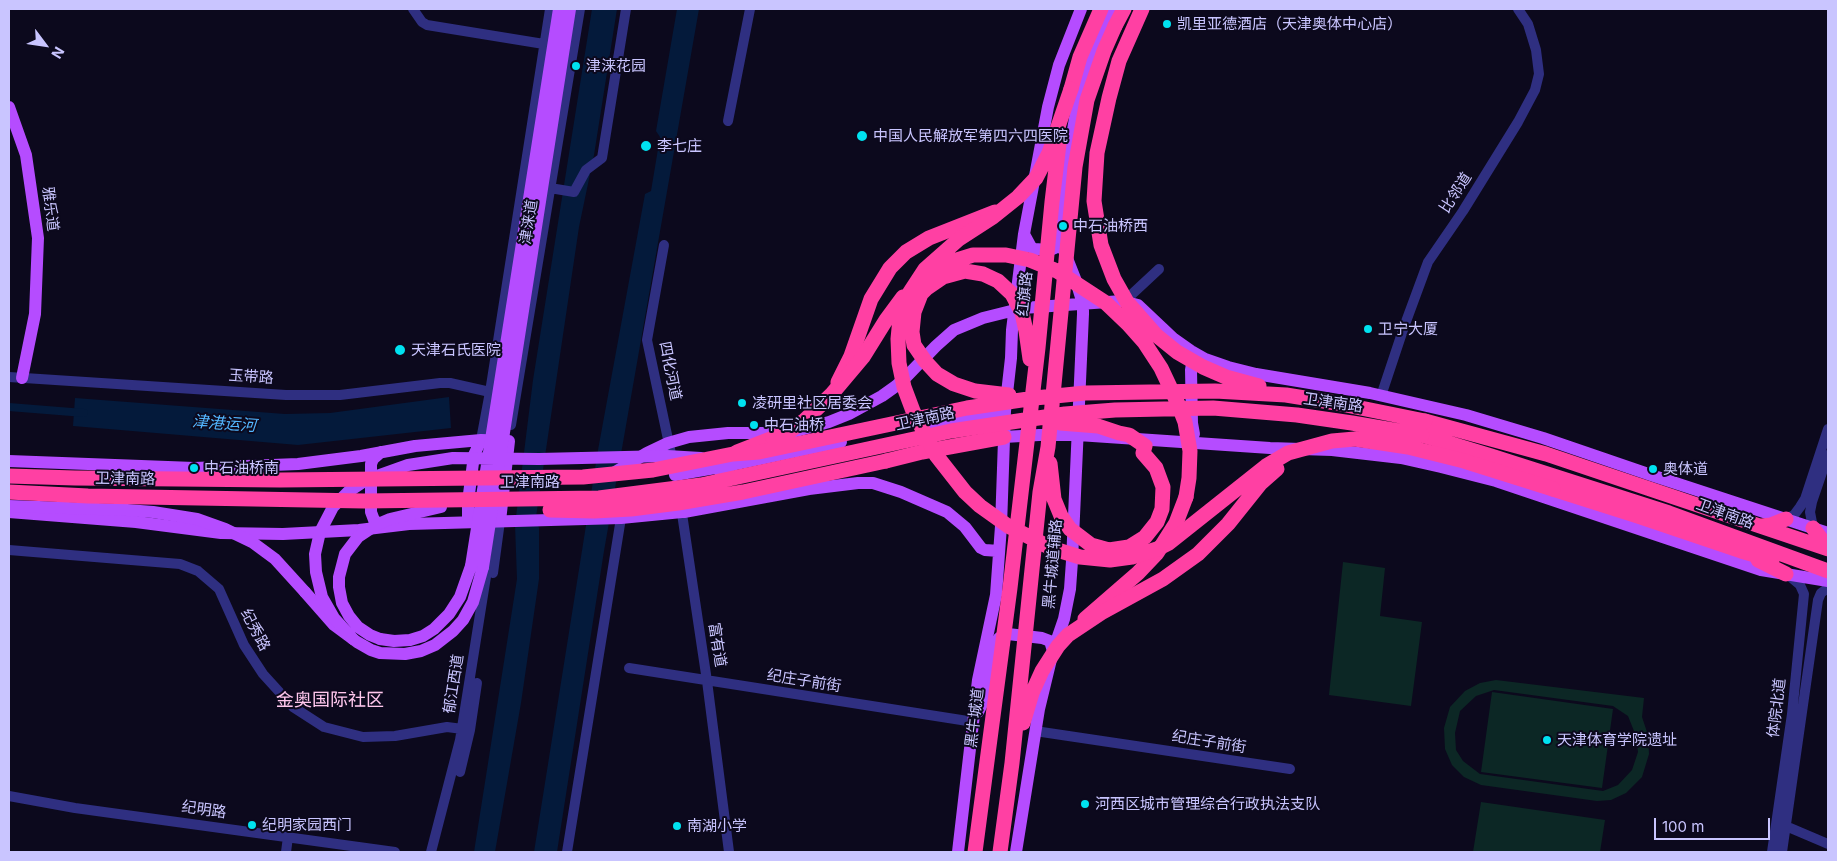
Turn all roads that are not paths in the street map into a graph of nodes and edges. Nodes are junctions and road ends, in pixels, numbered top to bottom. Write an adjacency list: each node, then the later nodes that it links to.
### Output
1 (413, 9): 14 (street)
2 (550, 9): 14 (street, 津涞道)
3 (559, 9): 59 (main road, bridge)
4 (570, 9): 80 (main road, bridge)
5 (580, 9): 15 (street, 津涞道)
6 (626, 9): 21 (street)
7 (750, 9): 20 (street)
8 (1081, 9): 18 (main road)
9 (1101, 9): 16 (highway, 红旗路)
10 (1113, 9): 19 (main road)
11 (1124, 9): 47 (highway, bridge)
12 (1142, 9): 35 (highway, bridge)
13 (1518, 9): 36 (street, 比邻道)
14 (545, 44): 15 (street); 32 (street, 津涞道)
15 (574, 48): 21 (street, 津涞道)
16 (1071, 88): 22 (highway, bridge); 33 (highway, 红旗路, bridge)
17 (9, 107): 31 (main road, 雅乐道)
18 (1048, 107): 19 (main road); 23 (main road)
19 (1074, 114): 24 (main road)
20 (728, 121)
21 (553, 188): 43 (street, 津涞道)
22 (1006, 207): 34 (highway, bridge); 46 (highway, bridge)
23 (1024, 234): 24 (main road); 29 (main road)
24 (1059, 238): 28 (main road, 黑牛城道辅路)
25 (664, 245): 44 (street, 四化河道)
26 (1158, 269): 27 (street)
27 (1134, 300): 28 (main road); 30 (main road)
28 (1083, 304): 29 (main road); 40 (main road, 黑牛城道辅路)
29 (1009, 310): 37 (main road); 44 (main road)
30 (1205, 359): 36 (main road); 45 (main road)
31 (15, 378): 32 (street, 玉带路)
32 (490, 392): 42 (street, 津涞道)
33 (1033, 394): 33 (highway, bridge); 35 (highway, 卫津南路, bridge); 51 (highway, 卫津南路, bridge); 77 (highway, 红旗路, bridge)
34 (831, 395): 51 (highway, bridge); 79 (highway, bridge)
35 (1294, 396): 38 (highway, 卫津南路, bridge)
36 (1381, 396): 63 (main road)
37 (1007, 416): 38 (highway, 卫津南路, bridge); 41 (main road); 47 (highway, bridge); 51 (main road); 58 (highway, 卫津南路, bridge)
38 (1424, 428): 66 (highway, 卫津南路); 76 (highway, 卫津南路)
39 (1828, 429): 63 (street)
40 (1078, 435): 41 (main road); 45 (main road); 79 (main road, 黑牛城道辅路)
41 (1004, 438): 59 (highway, bridge); 73 (main road)
42 (481, 440): 43 (main road); 50 (main road); 64 (main road)
43 (509, 441): 55 (main road)
44 (668, 443): 53 (street, 富有道); 55 (main road, bridge)
45 (1201, 444): 75 (main road)
46 (1312, 445): 74 (highway, bridge); 79 (highway, bridge)
47 (1048, 447): 87 (highway, bridge)
48 (1828, 455): 68 (street)
49 (709, 459): 51 (highway, 卫津南路, bridge); 54 (highway, 卫津南路, bridge); 80 (main road, bridge)
50 (366, 460): 52 (main road); 58 (main road)
51 (733, 460): 53 (main road); 61 (main road)
52 (9, 461)
53 (675, 475): 61 (street, 富有道)
54 (9, 476)
55 (509, 483): 65 (main road)
56 (9, 492): 58 (highway, 卫津南路, bridge)
57 (9, 506): 80 (main road, bridge)
58 (367, 507): 59 (highway, bridge); 67 (main road); 69 (main road)
59 (442, 508)
60 (9, 512): 69 (main road)
61 (682, 512): 62 (main road); 73 (main road); 83 (street, 富有道)
62 (621, 518): 65 (main road); 99 (street)
63 (1786, 519): 66 (highway); 68 (main road)
64 (472, 521): 65 (main road); 67 (main road)
65 (499, 521): 85 (street, 郁江西道)
66 (1762, 526): 71 (highway, 卫津南路)
67 (384, 527): 69 (main road)
68 (1813, 528): 70 (main road); 71 (highway)
69 (359, 530)
70 (1828, 533)
71 (1828, 548)
72 (9, 550): 85 (street, 纪秀路)
73 (999, 550): 78 (main road)
74 (1742, 551): 75 (highway); 76 (highway)
75 (1786, 574): 76 (main road); 91 (street, 体院北道)
76 (1828, 580): 92 (street, 体院北道)
77 (1010, 588): 102 (highway, 黑牛城道, bridge)
78 (995, 606): 79 (main road); 84 (main road)
79 (1068, 628): 81 (main road, 黑牛城道辅路); 87 (highway, bridge)
80 (353, 639)
81 (1053, 651): 84 (main road); 86 (main road, 黑牛城道辅路)
82 (629, 668): 83 (street, 纪庄子前街)
83 (707, 681): 84 (street, 纪庄子前街); 100 (street, 富有道)
84 (974, 722): 101 (main road)
85 (466, 730): 97 (street, 郁江西道); 98 (street, 郁江西道)
86 (1035, 731): 88 (street, 纪庄子前街); 104 (main road, 黑牛城道辅路)
87 (1012, 763): 103 (highway, bridge)
88 (1290, 769)
89 (9, 796): 93 (street, 纪明路)
90 (9, 800): 93 (street, 纪明路)
91 (1776, 822): 92 (street); 105 (street, 体院北道)
92 (1786, 826): 94 (street); 106 (street, 体院北道)
93 (287, 844): 95 (street, 纪明路); 96 (street, 纪明路)
94 (1828, 844)
95 (359, 852)
96 (395, 852)
97 (431, 852)
98 (436, 852)
99 (567, 852)
100 (729, 852)
101 (958, 852)
102 (975, 852)
103 (1000, 852)
104 (1016, 852)
105 (1772, 852)
106 (1782, 852)

